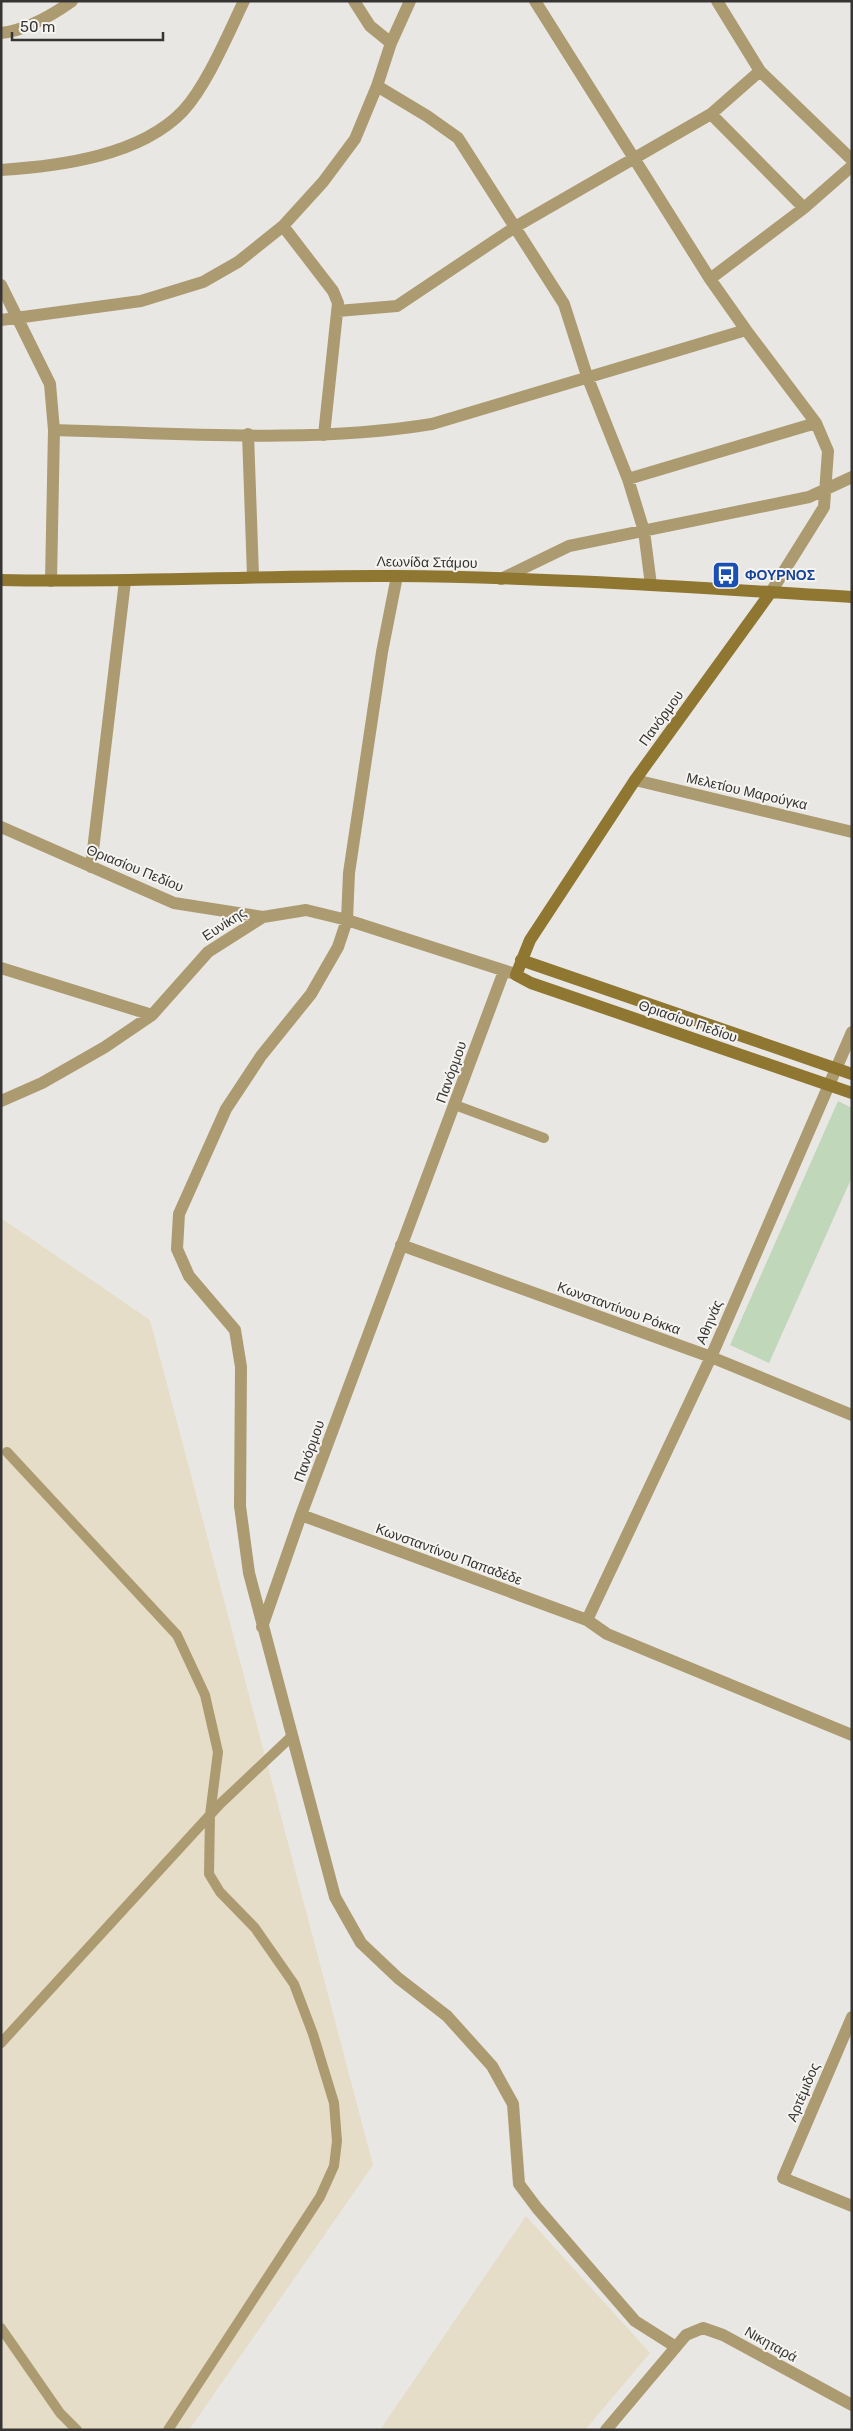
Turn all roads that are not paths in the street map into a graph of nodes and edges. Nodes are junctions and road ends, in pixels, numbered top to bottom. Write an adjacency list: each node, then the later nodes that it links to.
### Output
1 (72, 1): 7 (street)
2 (244, 1): 15 (street)
3 (354, 1): 8 (street)
4 (410, 1): 8 (street)
5 (535, 1): 12 (street)
6 (717, 1): 9 (street)
7 (1, 33)
8 (390, 42): 10 (street)
9 (760, 71): 11 (street); 13 (street)
10 (377, 86): 17 (street); 18 (street)
11 (711, 114): 12 (street); 16 (street)
12 (633, 156): 18 (street); 19 (street)
13 (852, 160)
14 (852, 166): 16 (street)
15 (1, 170)
16 (804, 208): 19 (street)
17 (284, 226): 21 (street); 22 (street)
18 (515, 226): 21 (street); 25 (street)
19 (710, 279): 24 (street)
20 (1, 285): 22 (street)
21 (338, 311): 29 (street)
22 (17, 318): 23 (street); 27 (street)
23 (1, 320)
24 (746, 330): 25 (street); 26 (street)
25 (587, 376): 29 (street); 31 (street)
26 (816, 423): 31 (street); 32 (street)
27 (54, 430): 28 (street); 38 (street)
28 (248, 434): 29 (street); 34 (street)
29 (324, 434)
30 (852, 477): 32 (street)
31 (628, 479): 33 (street)
32 (826, 488): 33 (street); 41 (street)
33 (644, 531): 36 (street); 40 (street)
34 (254, 576): 35 (main road, Λεωνίδα Στάμου); 39 (main road, Λεωνίδα Στάμου)
35 (397, 576): 36 (main road, Λεωνίδα Στάμου); 48 (street)
36 (501, 578): 40 (main road, Λεωνίδα Στάμου)
37 (1, 580): 38 (main road, Λεωνίδα Στάμου)
38 (51, 581): 39 (main road, Λεωνίδα Στάμου)
39 (124, 581): 46 (street)
40 (651, 584): 41 (main road, Λεωνίδα Στάμου)
41 (771, 592): 42 (main road, Λεωνίδα Στάμου); 43 (main road, Πανόρμου)
42 (852, 597)
43 (635, 780): 45 (street, Μελετίου Μαρούγκα); 49 (main road, Πανόρμου)
44 (1, 827): 46 (street, Θριασίου Πεδίου)
45 (852, 832)
46 (90, 867): 47 (street, Θριασίου Πεδίου)
47 (263, 917): 48 (street, Ευνίκης); 52 (street, Ευνίκης)
48 (347, 920): 51 (street, Ευνίκης); 67 (street)
49 (521, 960): 51 (main road, Πανόρμου); 54 (main road, Θριασίου Πεδίου)
50 (1, 968): 52 (street)
51 (510, 973): 56 (main road, Θριασίου Πεδίου); 59 (street, Πανόρμου)
52 (152, 1015): 58 (street, Ευνίκης)
53 (852, 1032): 54 (street, Αθηνάς)
54 (836, 1067): 55 (main road, Θριασίου Πεδίου); 56 (street, Αθηνάς)
55 (852, 1074)
56 (828, 1084): 57 (main road, Θριασίου Πεδίου); 62 (street, Αθηνάς)
57 (852, 1094)
58 (1, 1101)
59 (455, 1105): 60 (lane); 61 (street, Πανόρμου)
60 (544, 1138)
61 (402, 1245): 62 (street, Κωνσταντίνου Ρόκκα); 65 (street, Πανόρμου)
62 (710, 1357): 63 (street, Κωνσταντίνου Ρόκκα); 66 (street, Αθηνάς)
63 (852, 1415)
64 (7, 1452): 70 (lane)
65 (301, 1515): 66 (street, Κωνσταντίνου Παπαδέδε); 67 (street, Πανόρμου)
66 (587, 1620): 68 (street, Κωνσταντίνου Παπαδέδε)
67 (262, 1627): 69 (street)
68 (852, 1735)
69 (292, 1736): 70 (lane); 75 (street)
70 (210, 1815): 72 (lane); 78 (lane)
71 (852, 2017): 73 (street, Αρτέμιδος)
72 (1, 2043)
73 (852, 2206)
74 (1, 2328): 77 (lane)
75 (676, 2347): 76 (street, Νικηταρά); 79 (street)
76 (852, 2405)
77 (77, 2430)
78 (168, 2430)
79 (606, 2430)

